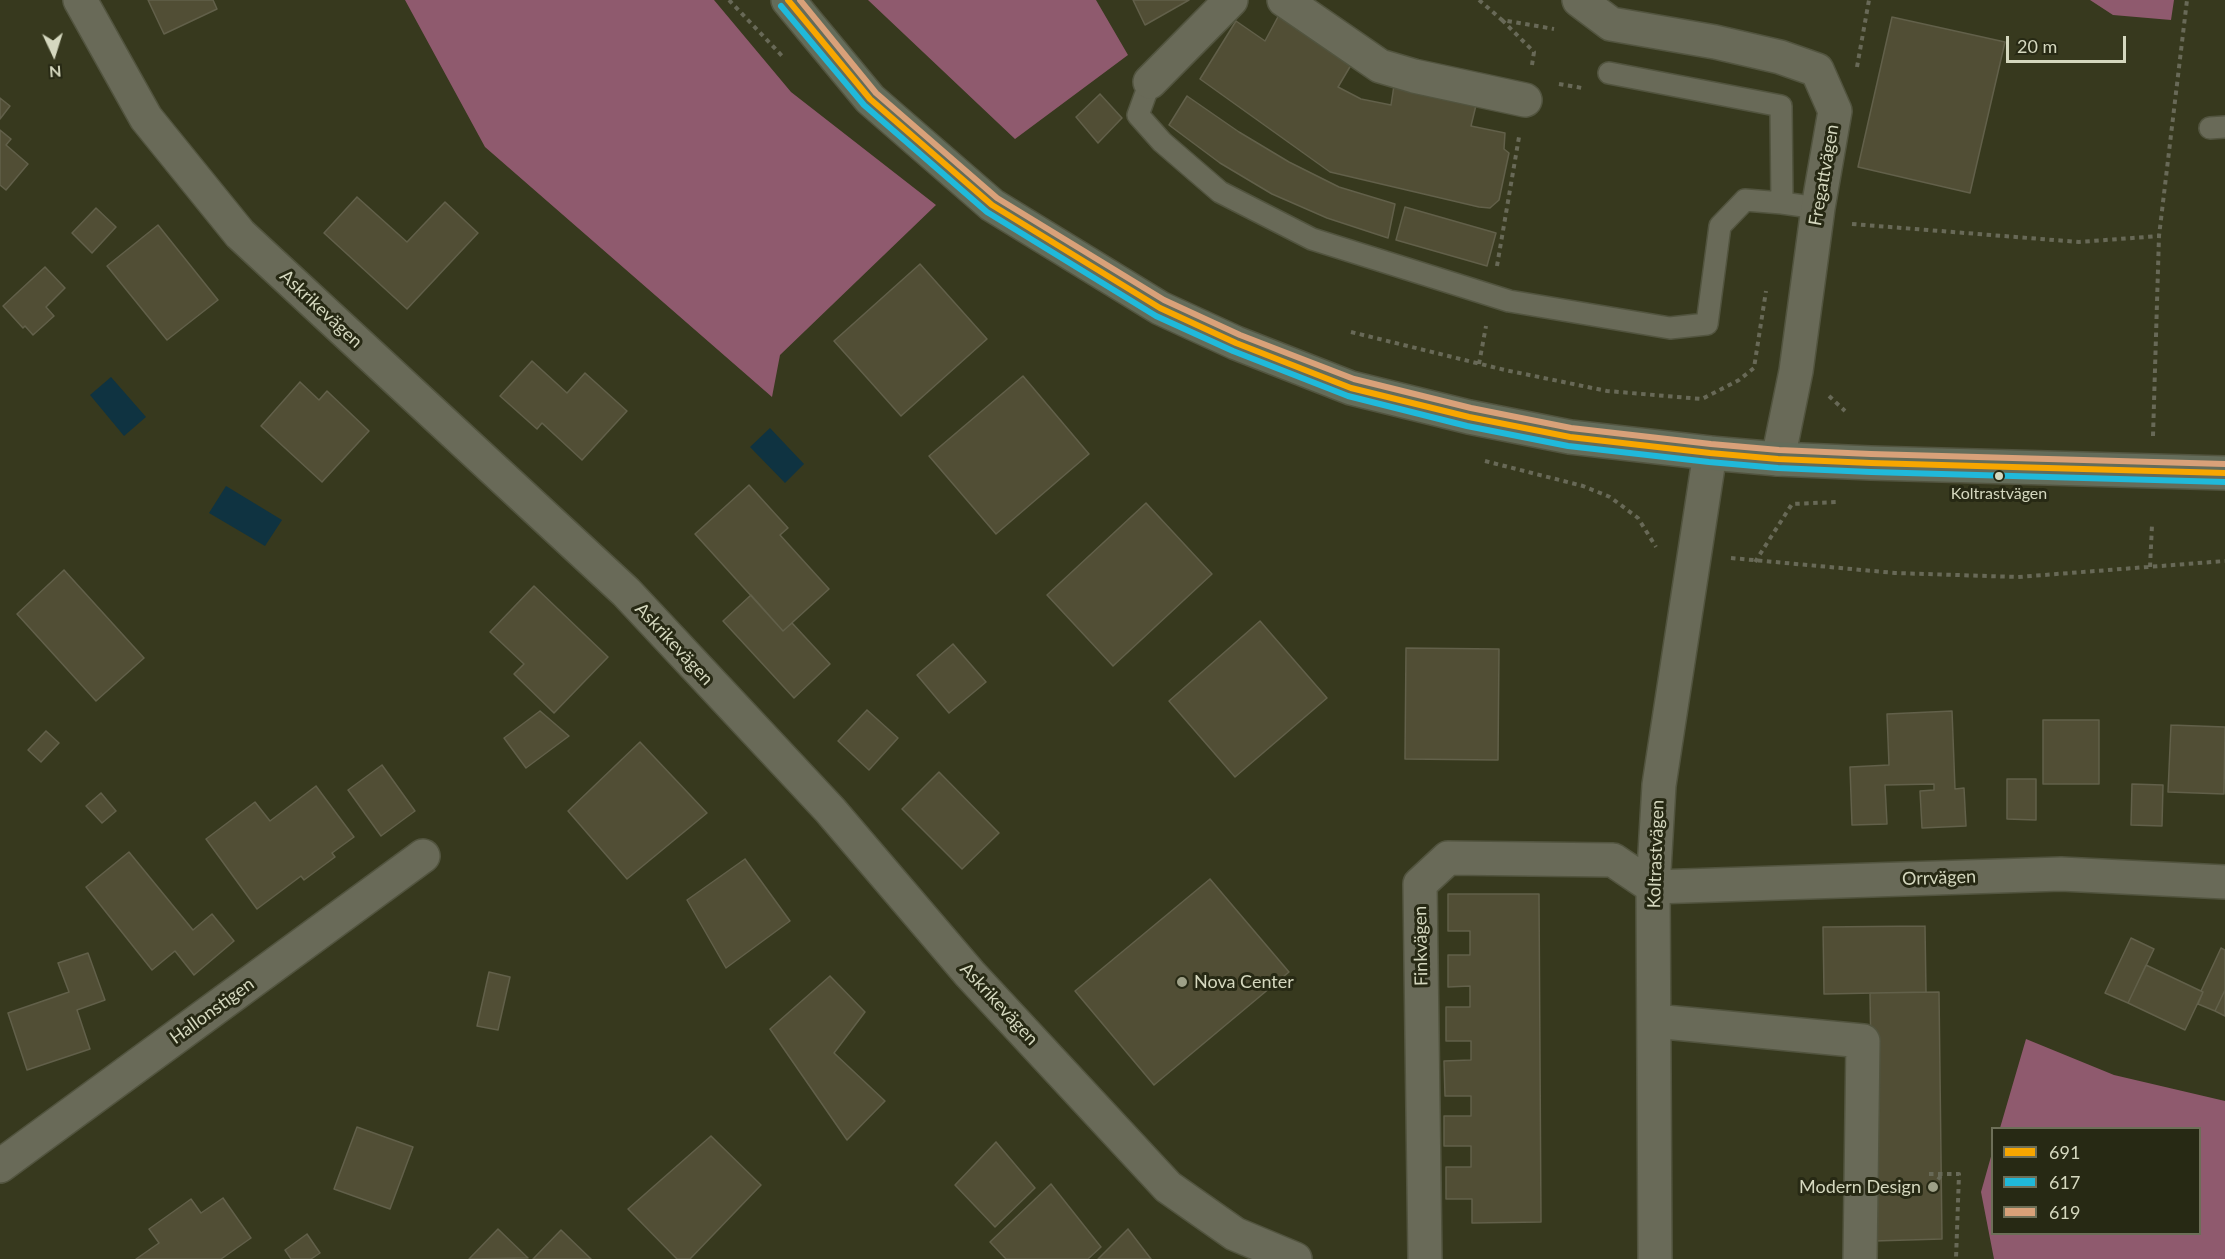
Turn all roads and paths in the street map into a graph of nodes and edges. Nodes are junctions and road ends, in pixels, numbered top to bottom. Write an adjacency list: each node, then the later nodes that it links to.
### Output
1 (80, 0): 32 (street, Askrikevägen)
2 (788, 0): 17 (street)
3 (1231, 0): 9 (street)
4 (1284, 0): 10 (street)
5 (1579, 0): 12 (street, Fregattvägen)
6 (2187, 0): 13 (path)
7 (1502, 20): 10 (path)
8 (1609, 74): 10 (path); 11 (lane)
9 (1150, 82): 14 (lane)
10 (1527, 89): 14 (path)
11 (1782, 203): 12 (lane); 14 (lane)
12 (1830, 216): 13 (path); 18 (street, Fregattvägen)
13 (2159, 236): 16 (path)
14 (1491, 295): 15 (path)
15 (1479, 364)
16 (2152, 441)
17 (1710, 453): 18 (street); 26 (street, Koltrastvägen)
18 (1778, 459): 19 (street)
19 (2225, 473)
20 (1838, 502): 22 (path)
21 (2152, 525): 23 (path)
22 (1755, 562)
23 (2150, 567)
24 (423, 856): 28 (street, Hallonstigen)
25 (2225, 882): 26 (street, Orrvägen)
26 (1653, 887): 27 (street, Koltrastvägen); 33 (street, Finkvägen)
27 (1654, 1021): 34 (street, Koltrastvägen); 35 (street)
28 (0, 1166)
29 (1929, 1174): 30 (path)
30 (1942, 1174): 31 (path); 36 (path)
31 (1933, 1187)
32 (1295, 1259)
33 (1425, 1259)
34 (1655, 1259)
35 (1860, 1259)
36 (1956, 1259)

